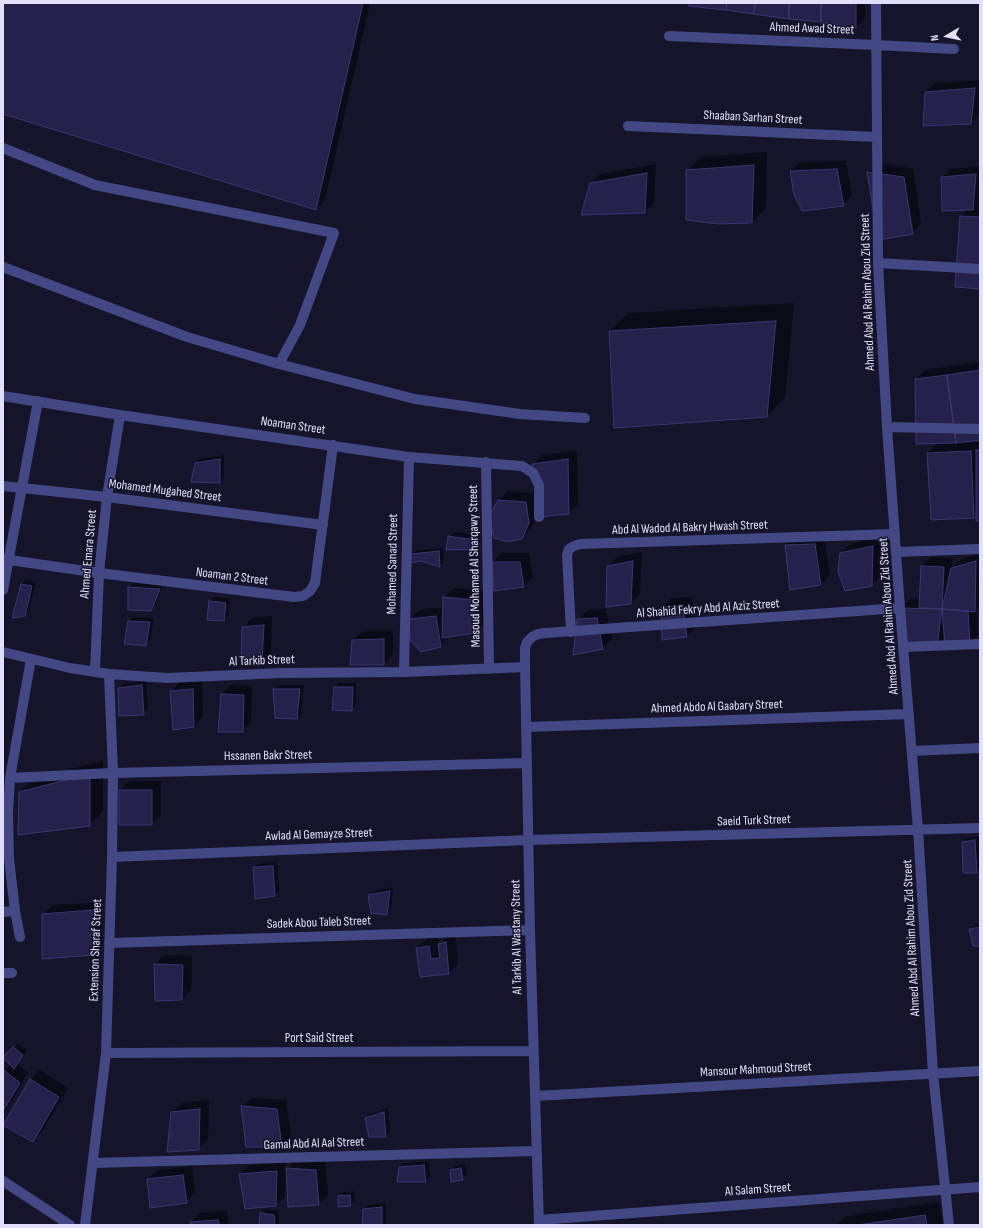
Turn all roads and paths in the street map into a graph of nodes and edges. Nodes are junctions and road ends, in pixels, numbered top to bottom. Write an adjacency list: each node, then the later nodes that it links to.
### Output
1 (876, 3): 3 (street, Ahmed Abd Al Rahim Abou Zid Street)
2 (669, 36): 3 (street, Ahmed Awad Street)
3 (876, 45): 4 (street, Ahmed Awad Street); 6 (street, Ahmed Abd Al Rahim Abou Zid Street)
4 (954, 49)
5 (628, 126): 6 (street, Shaaban Sarhan Street)
6 (876, 137): 8 (street, Ahmed Abd Al Rahim Abou Zid Street)
7 (3, 148): 11 (street)
8 (878, 263): 10 (street); 16 (street, Ahmed Abd Al Rahim Abou Zid Street)
9 (3, 267): 11 (street)
10 (980, 269)
11 (279, 364): 15 (street)
12 (3, 396): 13 (street, Noaman Street)
13 (38, 401): 14 (street, Noaman Street); 22 (street)
14 (120, 415): 18 (street, Noaman Street); 23 (street, Ahmed Emara Street)
15 (585, 418)
16 (887, 427): 17 (street); 26 (street, Ahmed Abd Al Rahim Abou Zid Street)
17 (980, 430)
18 (333, 445): 19 (street, Noaman Street); 25 (street, Noaman 2 Street)
19 (409, 457): 20 (street, Noaman Street); 42 (street, Mohamed Sanad Street)
20 (486, 462): 24 (street, Noaman Street); 40 (street, Masoud Mohamed Al Sharqawy Street)
21 (3, 486): 22 (street, Mohamed Mugahed Street)
22 (22, 489): 23 (street, Mohamed Mugahed Street); 29 (street)
23 (107, 497): 25 (street, Mohamed Mugahed Street); 30 (street, Ahmed Emara Street)
24 (539, 518)
25 (323, 525): 30 (street, Noaman 2 Street)
26 (895, 534): 28 (street, Ahmed Abd Al Rahim Abou Zid Street); 33 (street, Abd Al Wadod Al Bakry Hwash Street)
27 (980, 549): 28 (street)
28 (897, 552): 32 (street, Ahmed Abd Al Rahim Abou Zid Street)
29 (6, 559): 30 (street, Noaman 2 Street); 31 (street)
30 (99, 573): 41 (street, Ahmed Emara Street)
31 (3, 590)
32 (900, 608): 33 (street, Al Shahid Fekry Abd Al Aziz Street); 35 (street, Ahmed Abd Al Rahim Abou Zid Street)
33 (571, 632): 36 (street, Al Shahid Fekry Abd Al Aziz Street)
34 (980, 644): 35 (street)
35 (904, 647): 44 (street, Ahmed Abd Al Rahim Abou Zid Street)
36 (525, 648): 39 (street, Al Tarkib Al Wastany Street)
37 (3, 652): 38 (street, Al Tarkib Street)
38 (31, 658): 41 (street, Al Tarkib Street); 50 (street)
39 (525, 667): 40 (street, Al Tarkib Street); 45 (street, Al Tarkib Al Wastany Street)
40 (489, 669): 42 (street, Al Tarkib Street)
41 (95, 671): 43 (street, Al Tarkib Street)
42 (404, 672): 43 (street, Al Tarkib Street)
43 (109, 674): 49 (street, Extension Sharaf Street)
44 (909, 714): 45 (street, Ahmed Abdo Al Gaabary Street); 47 (street, Ahmed Abd Al Rahim Abou Zid Street)
45 (526, 727): 48 (street, Al Tarkib Al Wastany Street)
46 (980, 748): 47 (street)
47 (912, 751): 52 (street, Ahmed Abd Al Rahim Abou Zid Street)
48 (526, 763): 49 (street, Hssanen Bakr Street); 53 (street, Al Tarkib Al Wastany Street)
49 (112, 773): 50 (street, Hssanen Bakr Street); 54 (street, Extension Sharaf Street)
50 (10, 778): 55 (street)
51 (980, 828): 52 (street, Saeid Turk Street)
52 (918, 829): 53 (street, Saeid Turk Street); 64 (street, Ahmed Abd Al Rahim Abou Zid Street)
53 (528, 840): 54 (street, Awlad Al Gemayze Street); 58 (street, Al Tarkib Al Wastany Street)
54 (112, 857): 60 (street, Extension Sharaf Street)
55 (6, 858): 56 (street)
56 (15, 911): 57 (street); 59 (street)
57 (3, 912)
58 (530, 930): 60 (street, Sadek Abou Taleb Street); 61 (street, Al Tarkib Al Wastany Street)
59 (20, 937)
60 (109, 943): 62 (street, Extension Sharaf Street)
61 (533, 1051): 62 (street, Port Said Street); 65 (street, Al Tarkib Al Wastany Street)
62 (106, 1054): 67 (street, Extension Sharaf Street)
63 (980, 1071): 64 (street, Mansour Mahmoud Street)
64 (933, 1073): 65 (street, Mansour Mahmoud Street); 70 (street, Ahmed Abd Al Rahim Abou Zid Street)
65 (535, 1096): 66 (street, Al Tarkib Al Wastany Street)
66 (536, 1151): 67 (street, Gamal Abd Al Aal Street); 71 (street, Al Tarkib Al Wastany Street)
67 (93, 1163): 73 (street, Extension Sharaf Street)
68 (3, 1181): 72 (street)
69 (980, 1186): 70 (street, Al Salam Street)
70 (946, 1189): 71 (street, Al Salam Street); 74 (street, Ahmed Abd Al Rahim Abou Zid Street)
71 (539, 1223)
72 (70, 1225)
73 (85, 1225)
74 (949, 1225)

